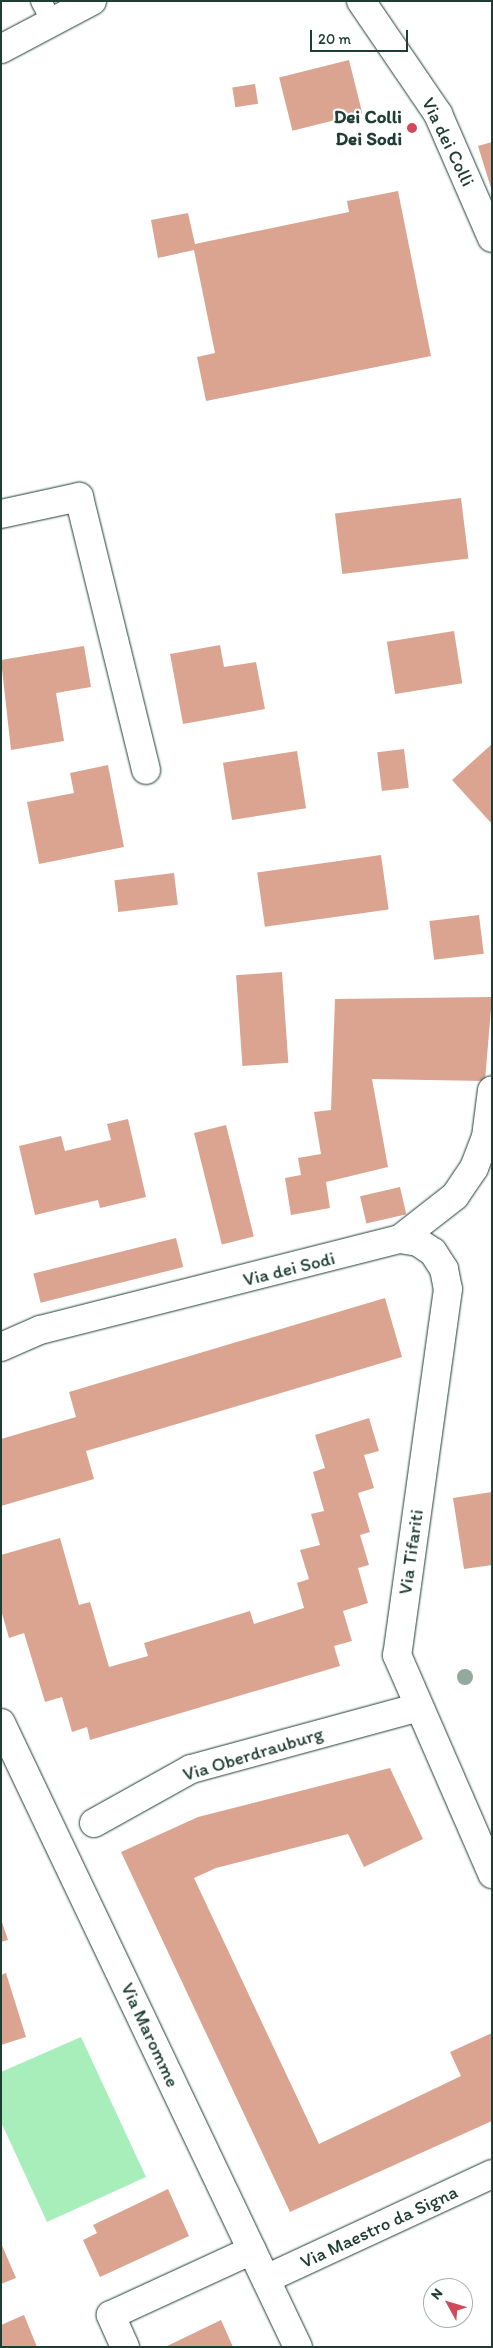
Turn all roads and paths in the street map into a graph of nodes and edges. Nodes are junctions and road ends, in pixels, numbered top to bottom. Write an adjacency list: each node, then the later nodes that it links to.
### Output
1 (92, 1): 3 (street)
2 (361, 1): 5 (street, Via dei Colli)
3 (47, 12): 4 (street)
4 (1, 48)
5 (492, 238)
6 (1, 514): 7 (street)
7 (146, 770)
8 (492, 1090): 9 (street, Via dei Sodi)
9 (400, 1239): 10 (street, Via dei Sodi); 11 (street, Via Tifariti)
10 (1, 1347)
11 (420, 1707): 13 (street, Via Oberdrauburg); 14 (street, Via Tifariti)
12 (1, 1723): 16 (street, Via Maromme)
13 (94, 1822)
14 (492, 1874)
15 (492, 2174): 17 (street, Via Maestro da Signa)
16 (252, 2250): 17 (street, Via Maromme); 18 (street)
17 (266, 2279): 19 (street, Via Maromme)
18 (125, 2347)
19 (298, 2347)

